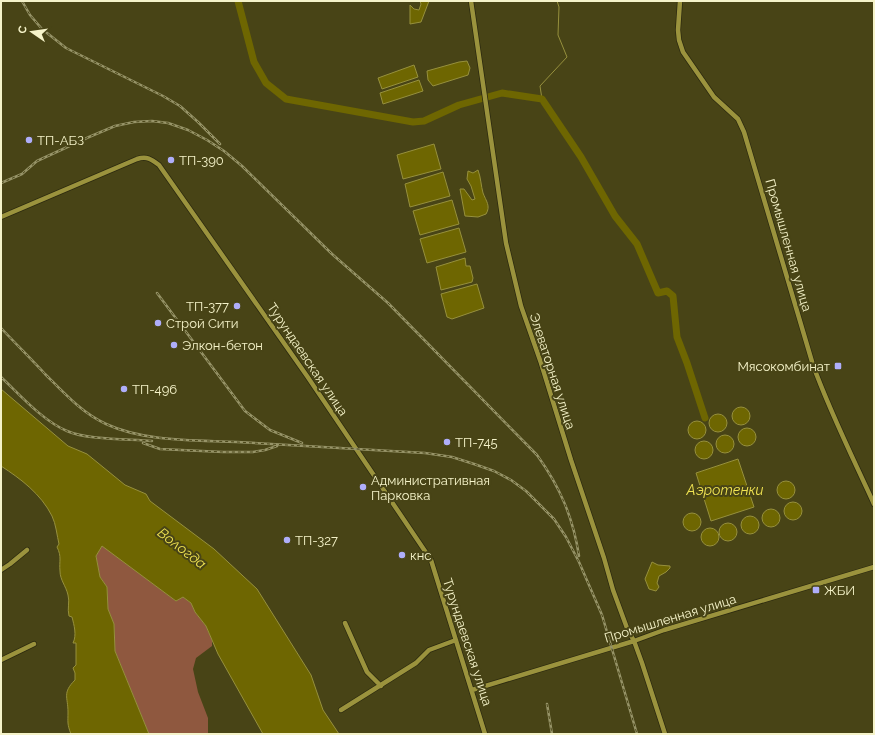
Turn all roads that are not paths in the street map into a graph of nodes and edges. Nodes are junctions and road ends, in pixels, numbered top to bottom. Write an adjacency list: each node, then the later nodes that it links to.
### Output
1 (471, 1): 10 (street, Элеваторная улица)
2 (680, 1): 4 (street, Промышленная улица)
3 (1, 217): 9 (street, Турундаевская улица)
4 (874, 504)
5 (27, 550): 7 (street)
6 (874, 567): 10 (street, Промышленная улица)
7 (1, 570)
8 (345, 623): 13 (street)
9 (456, 640): 13 (street); 14 (street, Турундаевская улица)
10 (634, 641): 14 (street, Промышленная улица); 17 (street, Элеваторная улица)
11 (34, 644): 12 (street)
12 (1, 660)
13 (381, 686): 15 (street)
14 (472, 690): 16 (street, Турундаевская улица)
15 (341, 710)
16 (485, 734)
17 (665, 734)

